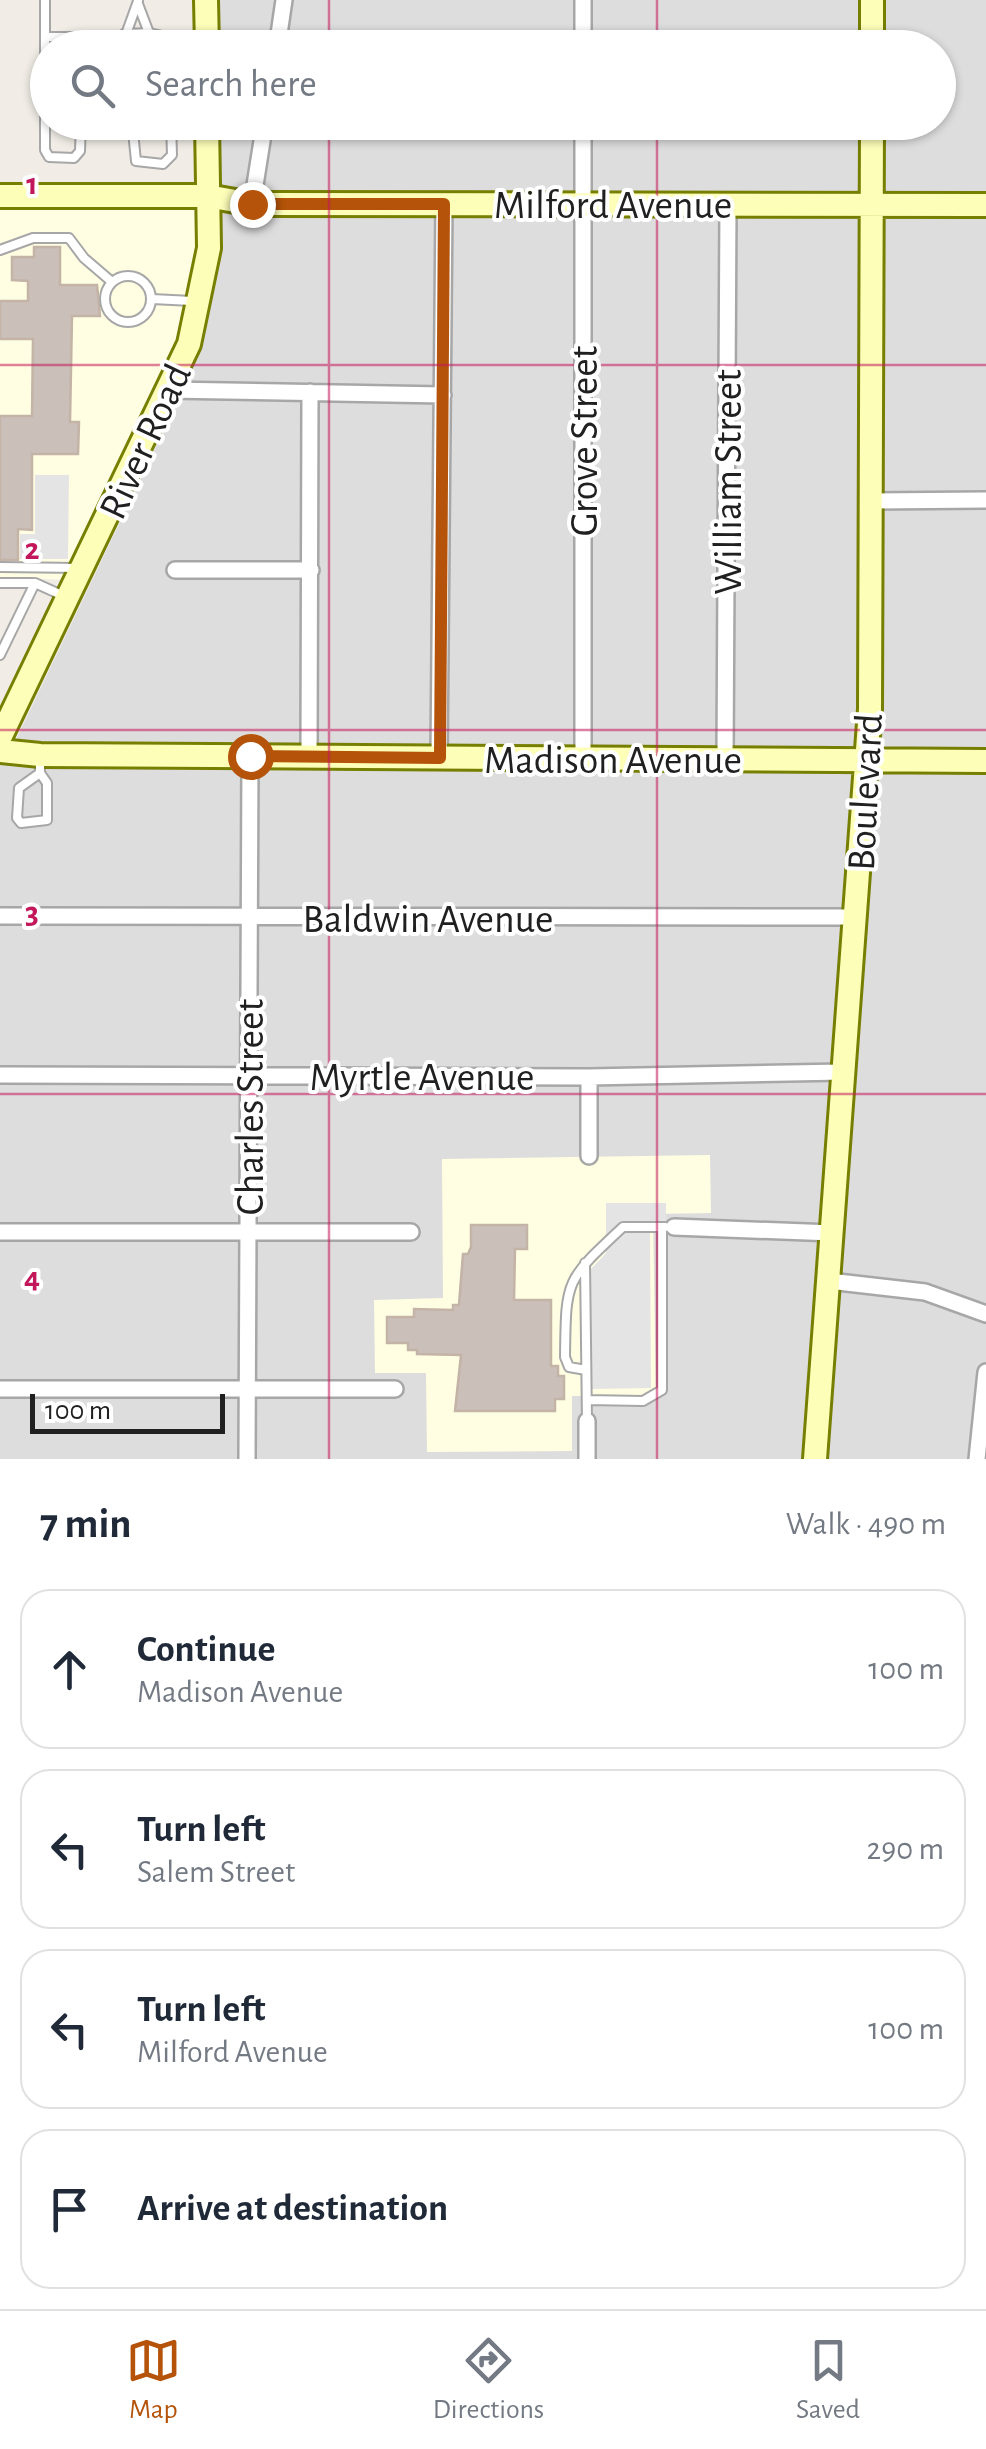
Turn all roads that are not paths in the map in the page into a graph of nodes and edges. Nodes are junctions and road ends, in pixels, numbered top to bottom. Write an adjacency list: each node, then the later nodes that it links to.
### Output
1 (46, 0): 7 (lane)
2 (206, 0): 10 (street)
3 (284, 0): 11 (street)
4 (583, 0): 12 (street)
5 (872, 0): 13 (street)
6 (138, 2): 8 (lane); 9 (lane)
7 (46, 30)
8 (126, 30)
9 (148, 30)
10 (206, 30)
11 (279, 30)
12 (583, 30)
13 (872, 30)
14 (46, 140): 15 (lane)
15 (80, 140)
16 (134, 140): 17 (lane)
17 (172, 140)
18 (207, 140): 23 (street, River Road)
19 (262, 140): 24 (street)
20 (583, 140): 26 (street, Grove Street)
21 (872, 140): 28 (street, Boulevard)
22 (0, 196): 23 (street, Milford Avenue)
23 (207, 196): 24 (street, Milford Avenue); 33 (street, River Road)
24 (252, 204): 25 (street, Milford Avenue)
25 (444, 204): 26 (street, Milford Avenue); 36 (street)
26 (583, 204): 27 (street, Milford Avenue); 52 (street, Grove Street)
27 (728, 204): 28 (street, Milford Avenue); 53 (street, William Street)
28 (872, 205): 29 (street, Milford Avenue); 37 (street, Boulevard)
29 (986, 205)
30 (0, 250): 31 (lane)
31 (112, 282): 32 (lane); 32 (lane)
32 (152, 300): 33 (lane)
33 (201, 301): 34 (street, River Road)
34 (168, 390): 35 (street); 40 (street, River Road)
35 (310, 392): 36 (street); 42 (street)
36 (443, 395): 51 (street)
37 (873, 500): 38 (street); 54 (street, Boulevard)
38 (986, 500)
39 (0, 567): 40 (lane)
40 (84, 568): 45 (street, River Road)
41 (174, 570): 42 (street)
42 (311, 570): 50 (street)
43 (0, 583): 44 (lane)
44 (35, 583): 45 (lane); 46 (lane)
45 (70, 598): 47 (street, River Road)
46 (0, 656)
47 (0, 738)
48 (0, 751): 56 (street, Madison Avenue)
49 (250, 756): 50 (street, Madison Avenue); 56 (street, Madison Avenue); 59 (street, Charles Street)
50 (309, 756): 51 (street, Madison Avenue)
51 (440, 758): 52 (street, Madison Avenue)
52 (583, 758): 53 (street, Madison Avenue)
53 (725, 759): 54 (street, Madison Avenue)
54 (868, 760): 55 (street, Madison Avenue); 58 (street, Boulevard)
55 (986, 761)
56 (40, 764): 56 (lane)
57 (0, 916): 59 (street, Baldwin Avenue)
58 (856, 917): 59 (street, Baldwin Avenue); 60 (street, Boulevard)
59 (250, 918): 62 (street, Charles Street)
60 (843, 1072): 63 (street, Myrtle Avenue); 69 (street, Boulevard)
61 (0, 1075): 62 (street, Myrtle Avenue)
62 (250, 1075): 63 (street, Myrtle Avenue); 67 (street, Charles Street)
63 (589, 1077): 64 (street)
64 (589, 1156)
65 (668, 1227): 69 (street); 70 (lane); 78 (lane)
66 (0, 1232): 67 (street)
67 (248, 1232): 68 (street); 76 (street, Charles Street)
68 (411, 1232)
69 (833, 1234): 71 (street, Boulevard)
70 (585, 1262): 73 (lane); 73 (lane)
71 (829, 1281): 72 (street); 82 (street, Boulevard)
72 (986, 1314)
73 (586, 1370): 78 (lane)
74 (986, 1372): 83 (street)
75 (0, 1388): 76 (street)
76 (247, 1388): 77 (street); 80 (street, Charles Street)
77 (395, 1388)
78 (587, 1400): 79 (lane)
79 (587, 1421): 81 (street)
80 (247, 1459)
81 (587, 1459)
82 (814, 1459)
83 (978, 1459)

